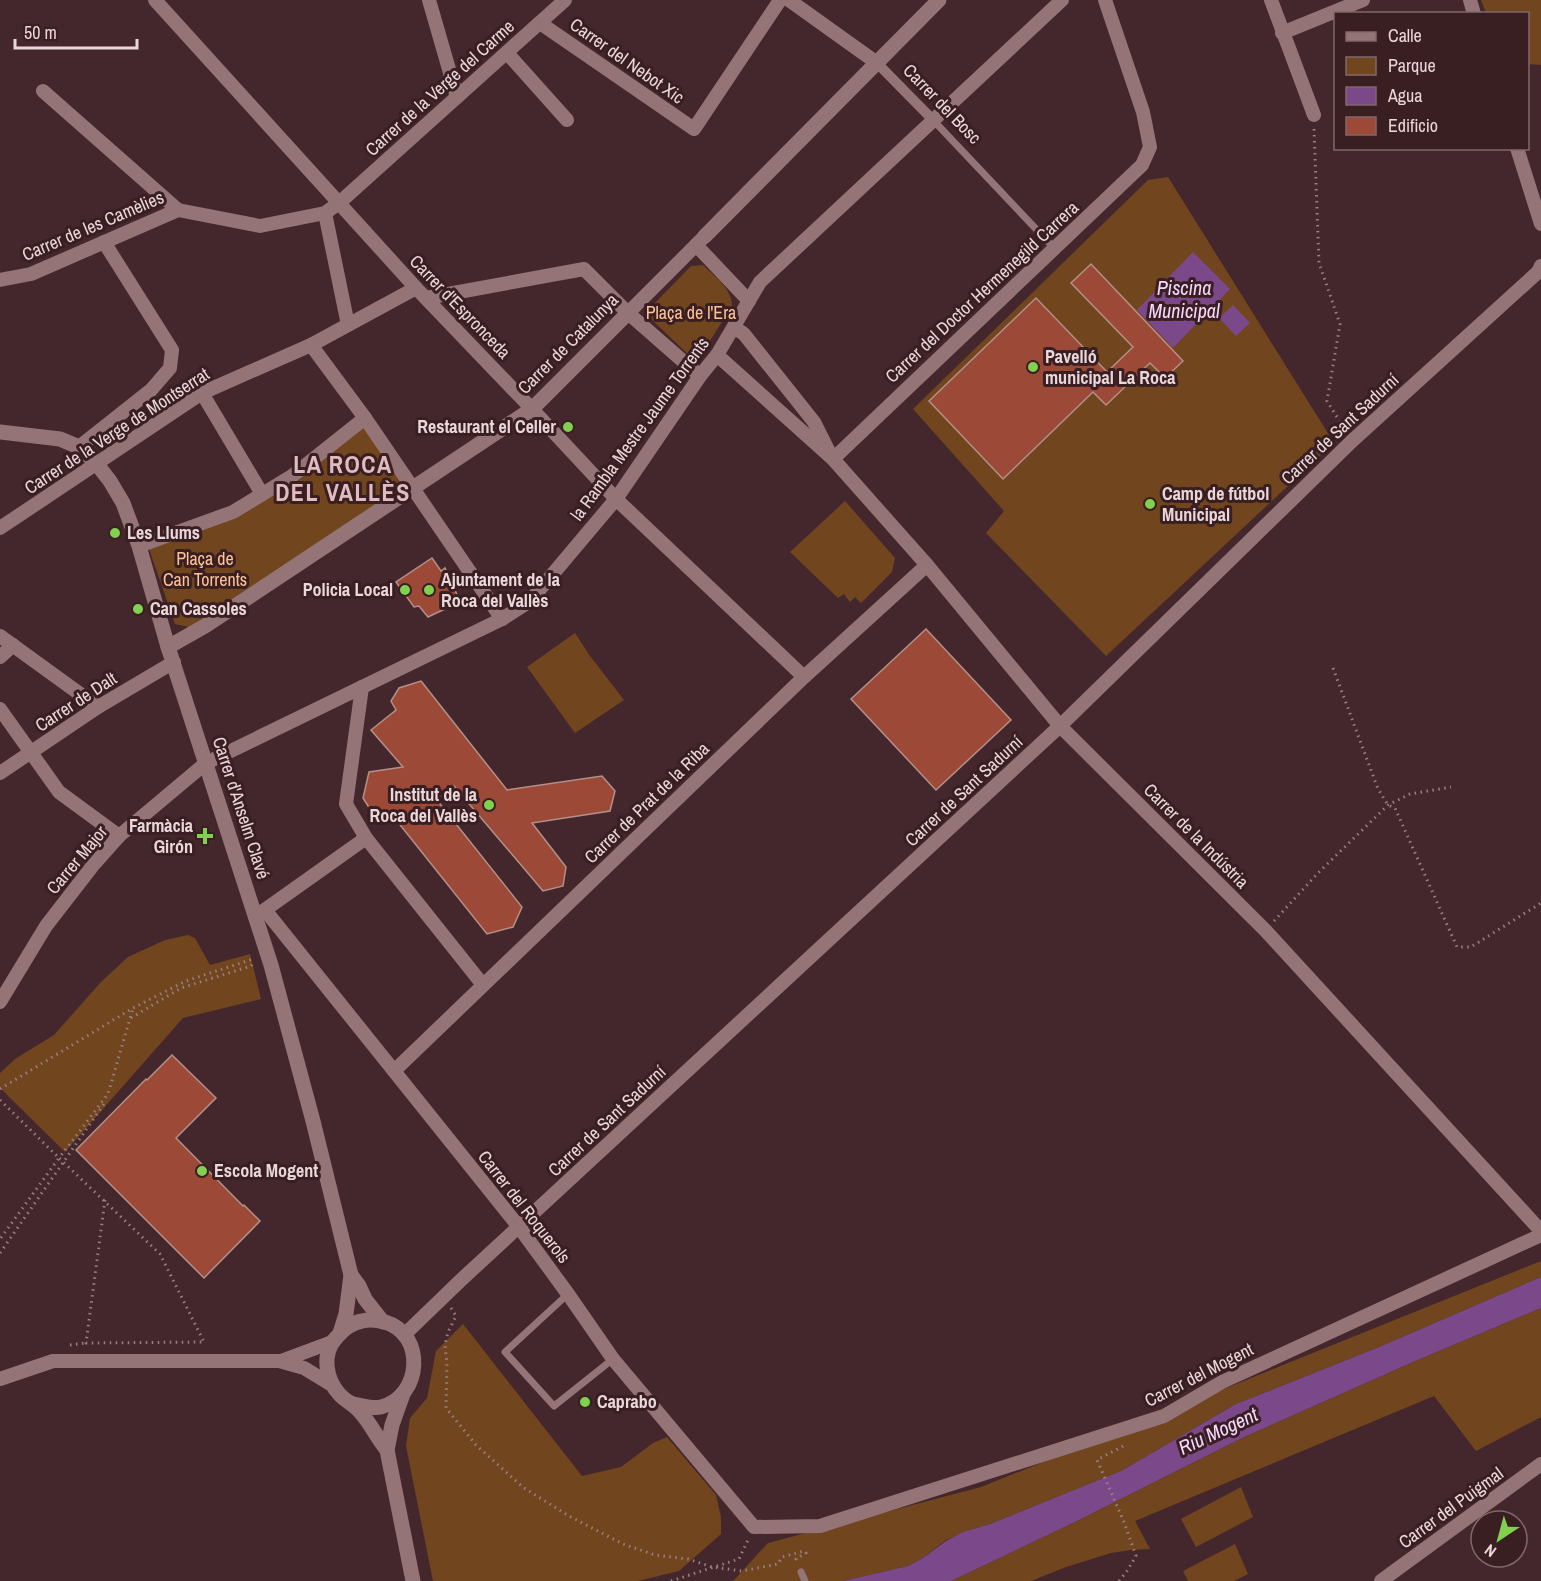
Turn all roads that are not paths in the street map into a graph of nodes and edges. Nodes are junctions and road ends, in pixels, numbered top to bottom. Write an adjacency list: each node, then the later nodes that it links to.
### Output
1 (155, 0): 21 (street, Carrer d'Espronceda)
2 (429, 0): 16 (street)
3 (565, 0): 11 (street, Carrer de la Verge del Carme)
4 (780, 0): 11 (street, Carrer del Nebot Xic)
5 (789, 0): 14 (street, Carrer del Bosc)
6 (939, 0): 14 (street, Carrer de Catalunya)
7 (1062, 0): 19 (street, la Rambla Mestre Jaume Torrents)
8 (1105, 0): 27 (street, Carrer del Doctor Hermenegild Carrera)
9 (1271, 0): 12 (street)
10 (1363, 0): 12 (street)
11 (540, 23): 13 (street, Carrer de la Verge del Carme)
12 (1282, 33): 17 (street)
13 (507, 53): 16 (street, Carrer de la Verge del Carme); 18 (street)
14 (877, 63): 19 (street, Carrer del Bosc); 25 (street, Carrer de Catalunya)
15 (43, 91): 22 (street)
16 (457, 97): 21 (street, Carrer de la Verge del Carme)
17 (1314, 115)
18 (567, 120)
19 (933, 120): 27 (lane, Carrer del Bosc); 31 (street, la Rambla Mestre Jaume Torrents)
20 (1518, 150): 24 (street)
21 (339, 203): 23 (street, Carrer de les Camèlies); 30 (street, Carrer d'Espronceda)
22 (178, 210): 23 (street, Carrer de les Camèlies); 26 (street, Carrer de les Camèlies)
23 (326, 213): 33 (street)
24 (1541, 224)
25 (700, 240): 31 (street); 32 (street, Carrer de Catalunya)
26 (104, 242): 29 (street, Carrer de les Camèlies); 42 (street)
27 (1054, 248): 43 (street, Carrer del Doctor Hermenegild Carrera)
28 (1541, 266): 61 (street, Carrer de Sant Sadurní)
29 (0, 280)
30 (421, 293): 32 (street, Carrer de la Verge de Montserrat); 33 (street, Carrer de la Verge de Montserrat); 39 (street, Carrer d'Espronceda)
31 (749, 301): 34 (street, la Rambla Mestre Jaume Torrents)
32 (628, 313): 37 (street, Carrer de la Verge de Montserrat); 39 (street, Carrer de Catalunya)
33 (348, 325): 35 (street, Carrer de la Verge de Montserrat)
34 (734, 327): 36 (street, la Rambla Mestre Jaume Torrents); 43 (street, Carrer de la Indústria)
35 (311, 345): 38 (street, Carrer de la Verge de Montserrat); 40 (street)
36 (717, 355): 37 (street, la Rambla Mestre Jaume Torrents); 43 (street, Carrer de la Indústria)
37 (700, 376): 47 (street, la Rambla Mestre Jaume Torrents)
38 (202, 393): 44 (street, Carrer de la Verge de Montserrat); 46 (street)
39 (532, 409): 45 (street, Carrer de Catalunya); 47 (street, Carrer d'Espronceda)
40 (365, 417): 45 (street); 46 (street)
41 (0, 432): 42 (street, Carrer d'Anselm Clavé)
42 (79, 447): 44 (street, Carrer d'Anselm Clavé)
43 (833, 459): 50 (street, Carrer de la Indústria)
44 (96, 463): 48 (street, Carrer de la Verge de Montserrat); 49 (street, Carrer d'Anselm Clavé)
45 (413, 489): 51 (street); 54 (street, Carrer de Catalunya)
46 (262, 494): 49 (street)
47 (616, 499): 51 (street, la Rambla Mestre Jaume Torrents); 57 (street, Carrer d'Espronceda)
48 (0, 528)
49 (139, 546): 54 (street, Carrer d'Anselm Clavé)
50 (927, 565): 57 (street, Carrer de Prat de la Riba); 61 (street, Carrer de la Indústria)
51 (502, 619): 58 (street, la Rambla Mestre Jaume Torrents)
52 (0, 636): 53 (street)
53 (13, 645): 55 (street); 59 (street)
54 (168, 647): 56 (street, Carrer d'Anselm Clavé)
55 (0, 657)
56 (174, 662): 59 (street, Carrer de Dalt); 63 (street, Carrer d'Anselm Clavé)
57 (804, 677): 68 (street, Carrer de Prat de la Riba)
58 (362, 687): 63 (street, la Rambla Mestre Jaume Torrents); 66 (street)
59 (98, 707): 62 (street, Carrer de Dalt)
60 (0, 709): 62 (street)
61 (1060, 726): 71 (street, Carrer de Sant Sadurní); 72 (street, Carrer de la Indústria)
62 (30, 753): 64 (street, Carrer de Dalt); 65 (street)
63 (206, 763): 65 (street, Carrer Major); 67 (street, Carrer d'Anselm Clavé)
64 (0, 773)
65 (118, 836): 69 (street, Carrer Major)
66 (366, 838): 67 (street); 68 (street)
67 (260, 914): 70 (street, Carrer del Roquerols); 73 (street, Carrer d'Anselm Clavé)
68 (483, 985): 70 (street, Carrer de Prat de la Riba)
69 (0, 1002)
70 (394, 1071): 71 (street, Carrer del Roquerols)
71 (519, 1227): 74 (street, Carrer del Roquerols); 76 (street, Carrer de Sant Sadurní)
72 (1541, 1233): 86 (street, Carrer del Mogent)
73 (351, 1275): 75 (street); 77 (street)
74 (568, 1294): 78 (street, Carrer del Roquerols); 78 (lane)
75 (383, 1322): 76 (street); 77 (street)
76 (404, 1335): 82 (street)
77 (336, 1338): 79 (street); 81 (street)
78 (614, 1359): 86 (street, Carrer del Roquerols)
79 (279, 1361): 80 (street); 81 (street)
80 (0, 1379)
81 (332, 1385): 83 (street)
82 (404, 1392): 83 (street); 84 (street)
83 (354, 1404): 84 (street)
84 (387, 1450): 88 (street)
85 (1541, 1464): 90 (street, Carrer del Puigmal)
86 (754, 1527)
87 (801, 1572): 89 (lane)
88 (413, 1581)
89 (805, 1581)
90 (1381, 1581)

